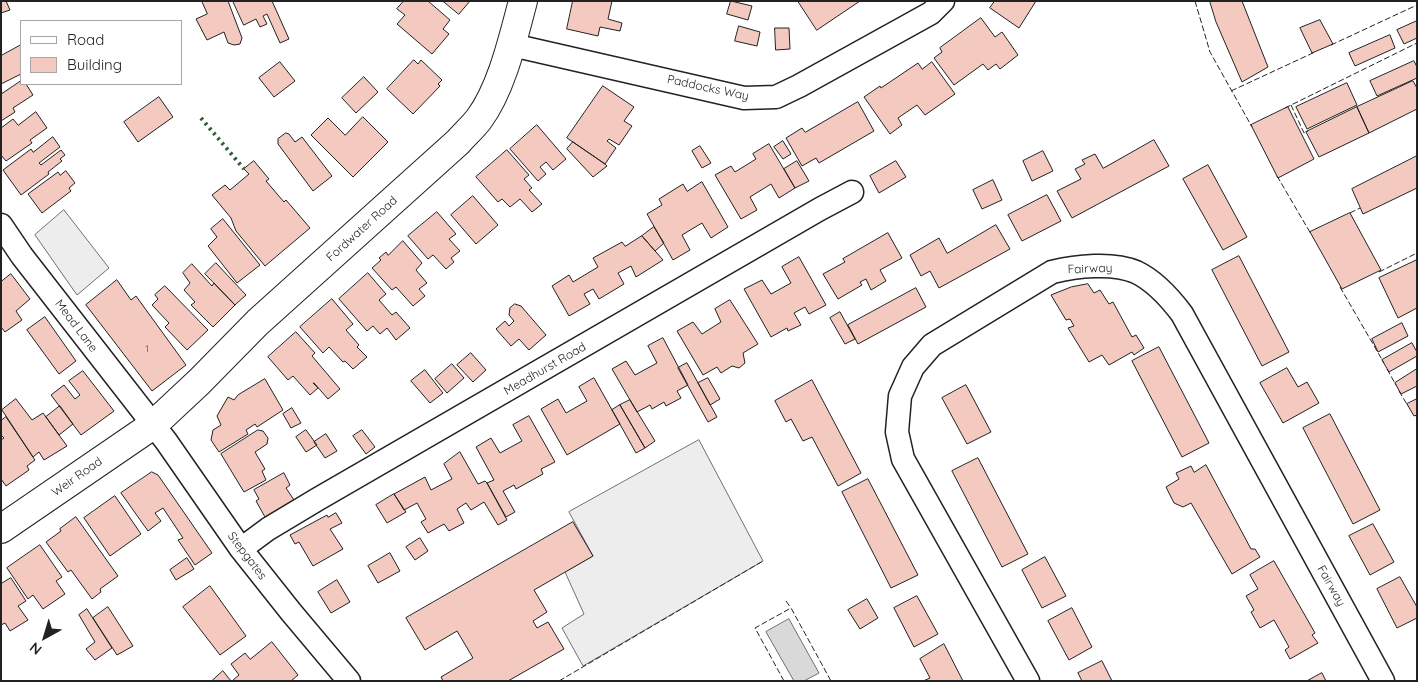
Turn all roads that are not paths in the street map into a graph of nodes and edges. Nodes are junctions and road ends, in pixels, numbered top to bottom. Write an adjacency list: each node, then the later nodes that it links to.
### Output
1 (523, 1): 3 (main road, Fordwater Road)
2 (943, 1): 3 (street, Paddocks Way)
3 (512, 45): 6 (main road, Fordwater Road)
4 (852, 192): 8 (street, Meadhurst Road)
5 (1, 225): 6 (street, Mead Lane)
6 (152, 425): 7 (main road, Weir Road); 8 (street, Stepgates)
7 (1, 529)
8 (241, 549): 9 (street, Stepgates)
9 (349, 681)
10 (1028, 681): 11 (street, Fairway)
11 (1384, 681)

